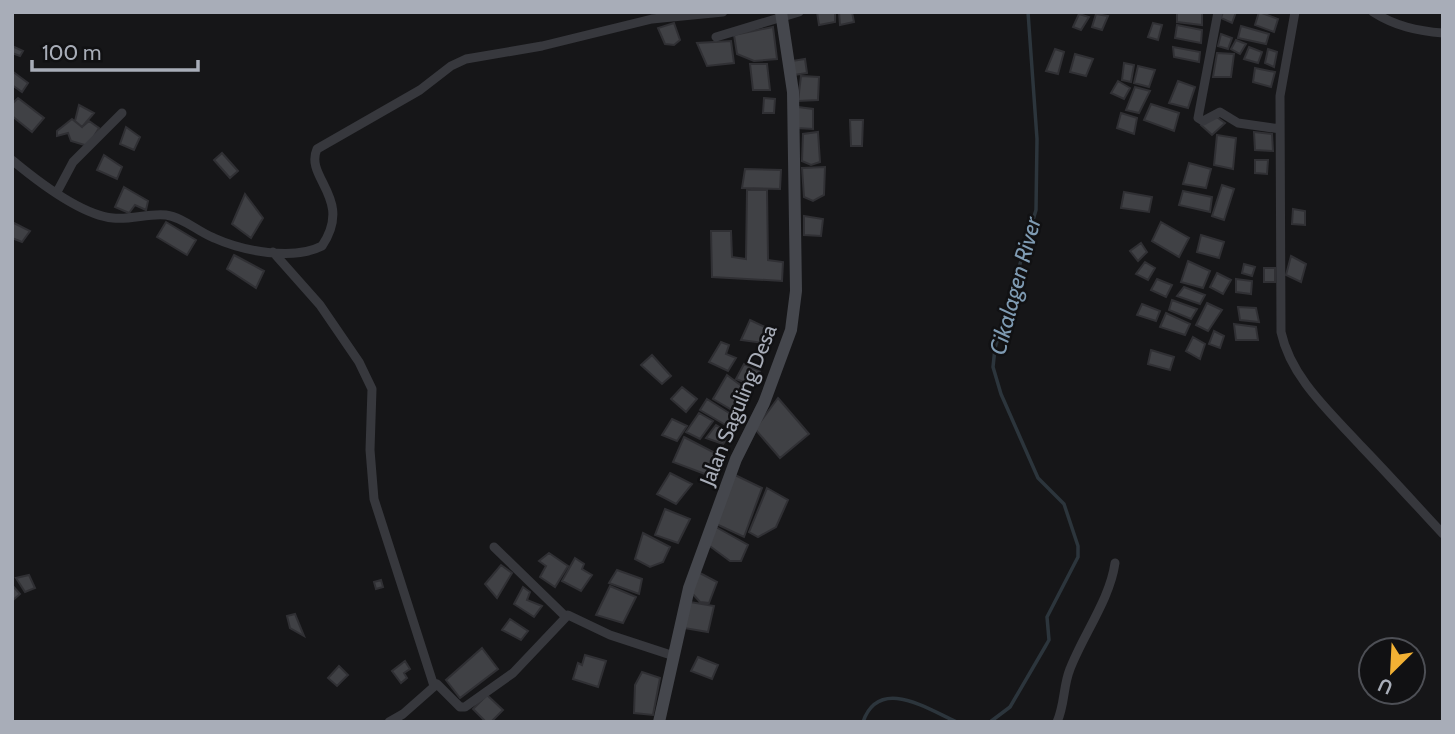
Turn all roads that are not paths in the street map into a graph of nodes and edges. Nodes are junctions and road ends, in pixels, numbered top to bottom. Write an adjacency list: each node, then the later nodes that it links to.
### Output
1 (723, 12): 7 (street)
2 (799, 12): 6 (street)
3 (1218, 12): 11 (street)
4 (1295, 12): 11 (street)
5 (1373, 12): 8 (street)
6 (781, 14): 9 (street); 19 (street, Jalan Saguling Desa)
7 (651, 16): 14 (street)
8 (1443, 33)
9 (716, 37)
10 (122, 113): 13 (street)
11 (1280, 129): 15 (street)
12 (12, 160): 13 (street)
13 (57, 192): 14 (street)
14 (273, 252): 20 (street)
15 (1443, 534)
16 (494, 547): 18 (street)
17 (1115, 563): 23 (street)
18 (565, 616): 19 (street); 20 (street)
19 (674, 656): 22 (street, Jalan Saguling Desa)
20 (434, 686): 21 (street)
21 (388, 722)
22 (659, 722)
23 (1057, 722)

